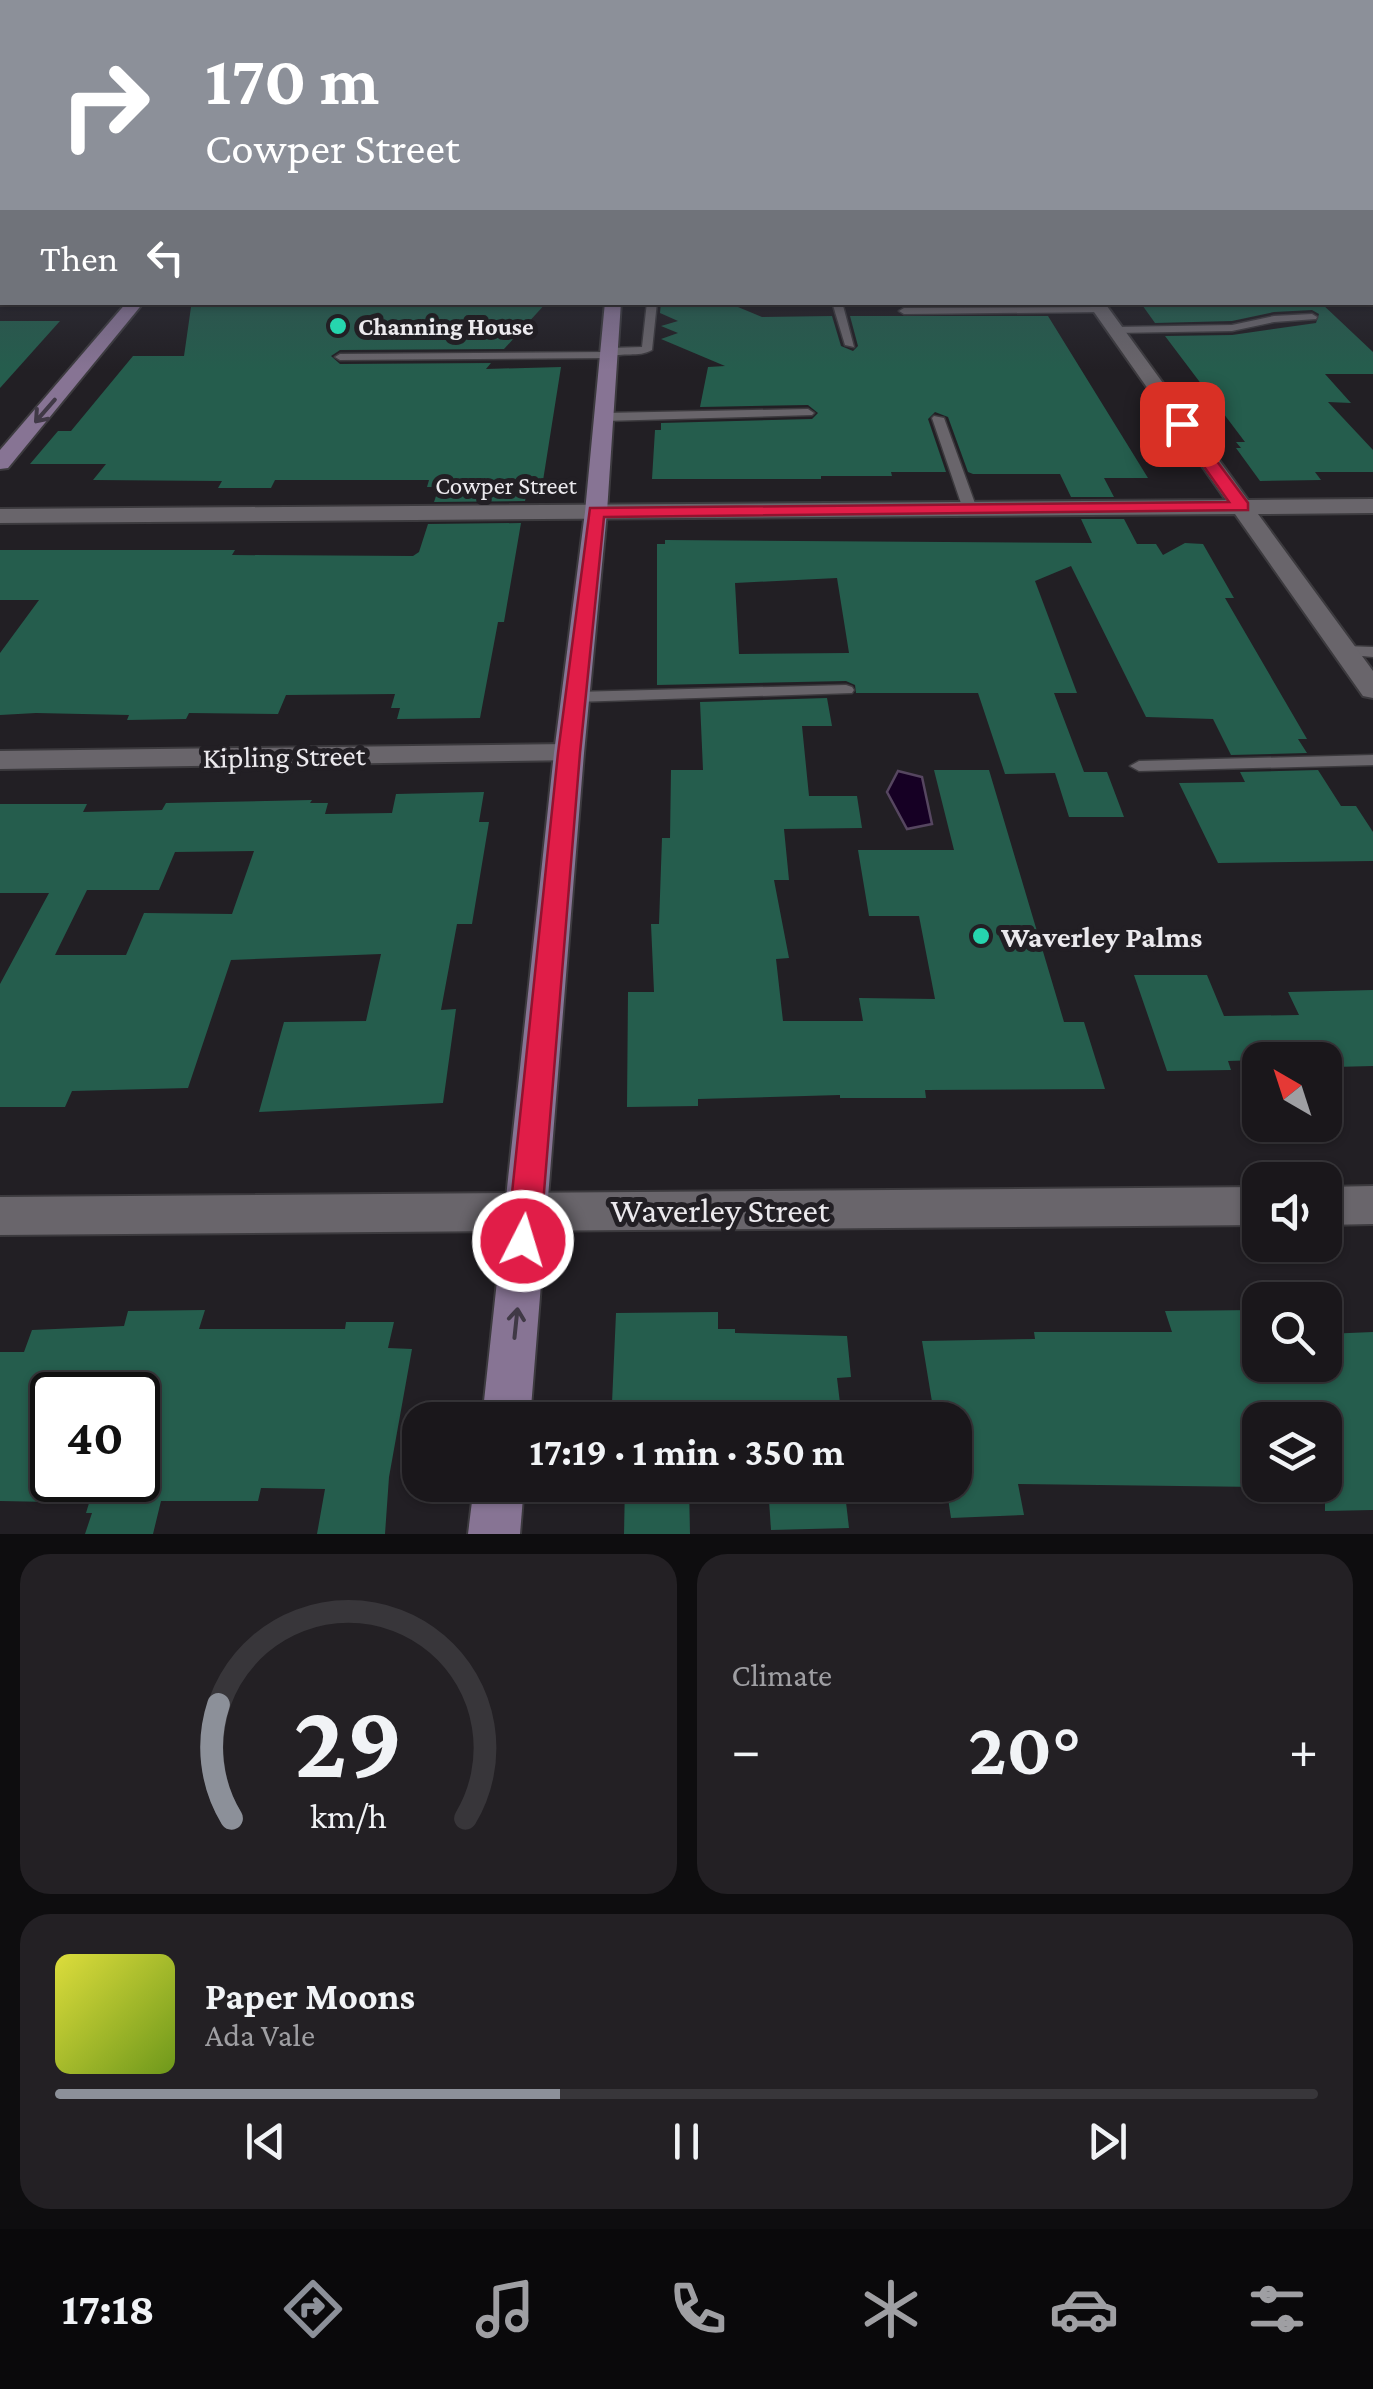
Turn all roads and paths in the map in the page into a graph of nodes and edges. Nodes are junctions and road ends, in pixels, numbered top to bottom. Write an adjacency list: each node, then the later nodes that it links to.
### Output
1 (133, 305): 15 (street, one-way to 15)
2 (613, 305): 10 (street)
3 (652, 305): 10 (lane)
4 (839, 305): 9 (lane)
5 (1098, 306): 6 (lane); 8 (street)
6 (904, 311)
7 (1312, 316): 8 (lane)
8 (1115, 330): 17 (street)
9 (850, 345)
10 (609, 353): 11 (lane); 13 (street)
11 (340, 356)
12 (808, 413): 13 (lane)
13 (604, 416): 19 (street)
14 (938, 418): 18 (lane)
15 (0, 463)
16 (1373, 506): 17 (street, Cowper Street)
17 (1242, 507): 18 (street, Cowper Street); 21 (street)
18 (970, 509): 19 (street, Cowper Street)
19 (596, 512): 20 (street, Cowper Street); 25 (street)
20 (0, 516)
21 (1345, 652): 22 (lane); 24 (street)
22 (1373, 652)
23 (846, 690): 25 (lane)
24 (1373, 690)
25 (575, 698): 26 (street)
26 (569, 753): 27 (street, Kipling Street); 33 (street)
27 (0, 760)
28 (1373, 760): 29 (lane)
29 (1139, 766)
30 (1373, 1205): 32 (street)
31 (1242, 1206): 33 (street, Waverley Street)
32 (1342, 1206)
33 (526, 1212): 34 (street, Waverley Street); 35 (street, one-way to 33)
34 (0, 1216)
35 (508, 1402)
36 (497, 1502): 37 (street)
37 (494, 1534)

